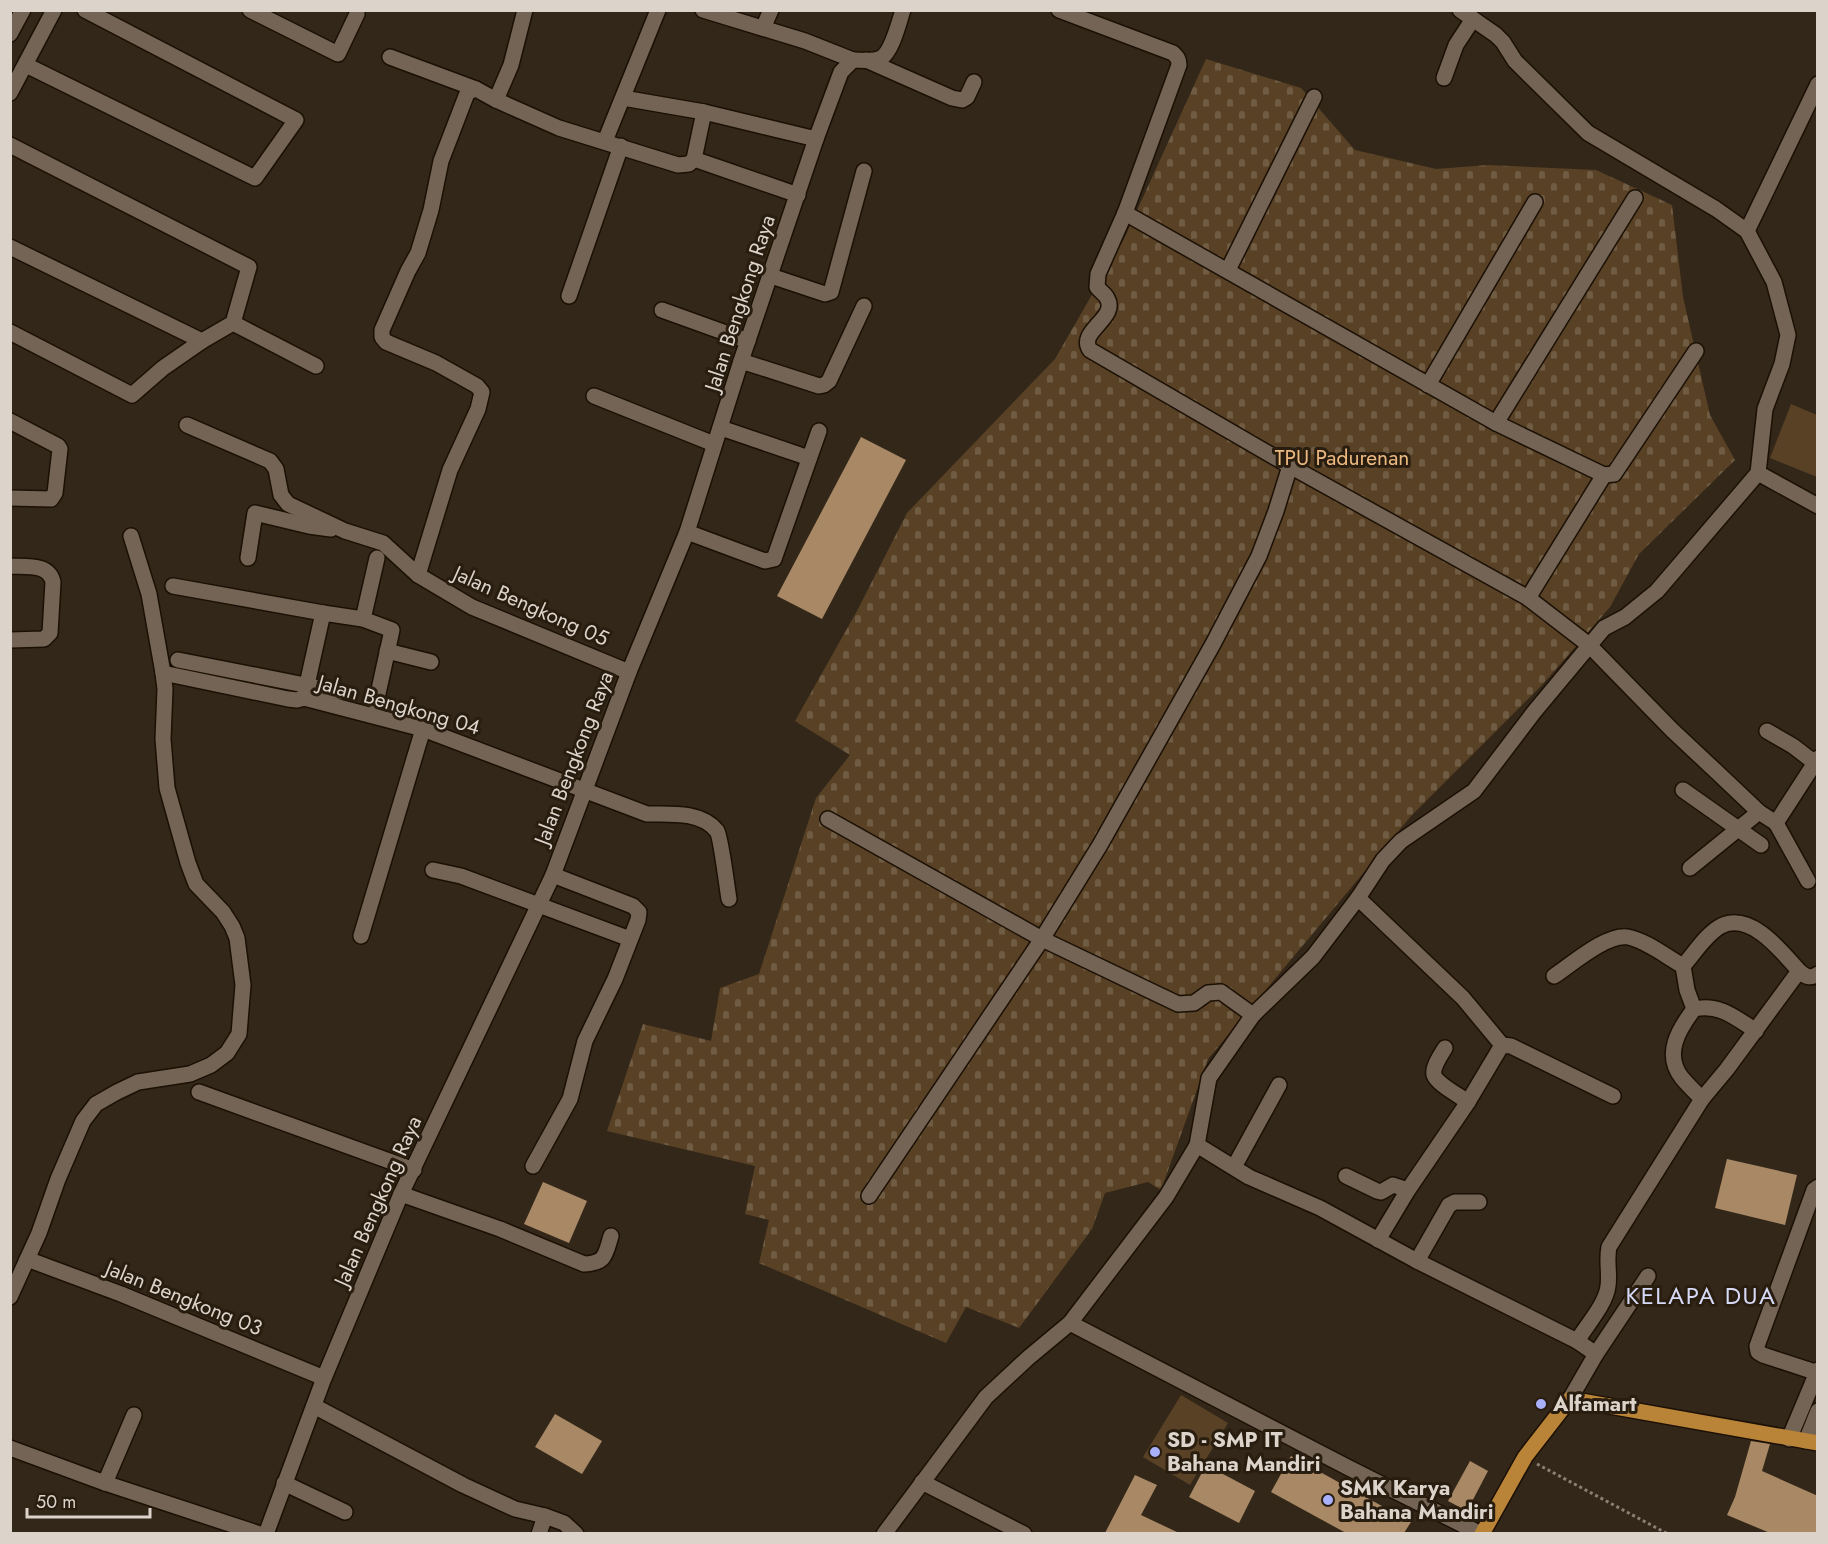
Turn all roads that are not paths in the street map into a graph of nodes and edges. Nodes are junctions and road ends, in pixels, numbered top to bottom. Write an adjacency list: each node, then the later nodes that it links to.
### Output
1 (23, 10): 14 (street)
2 (54, 10): 17 (street)
3 (85, 10): 17 (street)
4 (250, 10): 5 (street)
5 (357, 10)
6 (525, 10): 25 (street)
7 (658, 10): 24 (street)
8 (703, 10): 13 (street)
9 (771, 10): 13 (street)
10 (903, 10): 16 (street, Jalan Bengkong Raya)
11 (1059, 10): 37 (street)
12 (1467, 15): 18 (street); 38 (street)
13 (763, 28): 16 (street)
14 (10, 34)
15 (390, 57): 21 (street)
16 (859, 60): 19 (street); 28 (street, Jalan Bengkong Raya)
17 (26, 65): 22 (street)
18 (1444, 78)
19 (974, 82)
20 (1818, 84): 27 (street)
21 (476, 89): 25 (street); 72 (street)
22 (10, 93)
23 (1314, 96): 40 (street)
24 (622, 98): 26 (street); 29 (street)
25 (496, 100): 29 (street)
26 (705, 112): 28 (street); 32 (street)
27 (1811, 112): 38 (street)
28 (816, 139): 34 (street, Jalan Bengkong Raya)
29 (605, 141): 31 (street)
30 (10, 145): 45 (street)
31 (621, 147): 32 (street); 42 (street)
32 (694, 159): 34 (street)
33 (864, 171): 41 (street)
34 (798, 195): 41 (street, Jalan Bengkong Raya)
35 (1635, 198): 55 (street)
36 (1535, 202): 52 (street)
37 (1125, 213): 40 (street); 61 (street)
38 (1747, 231): 62 (street)
39 (10, 247): 47 (street)
40 (1227, 270): 52 (street)
41 (771, 276): 48 (street, Jalan Bengkong Raya)
42 (569, 296)
43 (864, 306): 50 (street)
44 (662, 310): 48 (street)
45 (233, 323): 47 (street); 51 (street)
46 (10, 332): 47 (street)
47 (202, 340)
48 (748, 341): 50 (street, Jalan Bengkong Raya)
49 (1696, 351): 63 (street)
50 (741, 361): 57 (street, Jalan Bengkong Raya)
51 (316, 366)
52 (1428, 385): 55 (street)
53 (594, 396): 59 (street)
54 (10, 421): 64 (street)
55 (1496, 423): 63 (street)
56 (187, 425): 66 (street, Jalan Bengkong 05)
57 (721, 428): 59 (street, Jalan Bengkong Raya); 60 (street)
58 (819, 431): 60 (street)
59 (714, 444): 67 (street, Jalan Bengkong Raya)
60 (809, 459): 67 (street)
61 (1290, 466): 74 (street); 106 (street)
62 (1758, 473): 65 (street); 78 (street)
63 (1604, 475): 74 (street)
64 (10, 498)
65 (1818, 506)
66 (345, 531): 69 (street); 72 (street, Jalan Bengkong 05)
67 (687, 532): 82 (street, Jalan Bengkong Raya)
68 (131, 536): 83 (street)
69 (248, 558)
70 (377, 558): 76 (street)
71 (10, 566): 77 (street)
72 (418, 575): 82 (street, Jalan Bengkong 05)
73 (173, 586): 75 (street)
74 (1528, 598): 78 (street)
75 (323, 613): 76 (street); 84 (street)
76 (363, 619): 79 (street)
77 (10, 640)
78 (1589, 645): 92 (street); 101 (street)
79 (387, 651): 81 (street); 86 (street)
80 (178, 660): 84 (street)
81 (430, 662)
82 (629, 672): 90 (street, Jalan Bengkong Raya)
83 (163, 673): 84 (street, Jalan Bengkong 04); 133 (street)
84 (305, 692): 85 (street); 87 (street, Jalan Bengkong 04)
85 (340, 692)
86 (376, 703)
87 (423, 729): 90 (street, Jalan Bengkong 04); 104 (street)
88 (1767, 731): 89 (street)
89 (1816, 760): 94 (street)
90 (584, 789): 99 (street, Jalan Bengkong Raya); 102 (street, Jalan Bengkong 04)
91 (1683, 790): 95 (street)
92 (1759, 812): 94 (street); 95 (street)
93 (828, 819): 106 (street)
94 (1776, 823): 100 (street)
95 (1739, 828): 96 (street); 97 (street)
96 (1761, 845)
97 (1690, 868)
98 (433, 870): 103 (street)
99 (553, 875): 103 (street, Jalan Bengkong Raya); 105 (street)
100 (1808, 881)
101 (1358, 898): 112 (street); 114 (street)
102 (729, 899)
103 (538, 904): 105 (street); 124 (street, Jalan Bengkong Raya)
104 (361, 936)
105 (630, 939): 122 (street)
106 (1042, 939): 112 (street); 129 (street)
107 (1683, 966): 108 (street); 110 (street); 111 (street)
108 (1799, 971): 109 (street); 113 (street)
109 (1818, 974)
110 (1554, 976)
111 (1694, 1009): 113 (street); 120 (street)
112 (1253, 1015): 121 (street)
113 (1756, 1031): 120 (street)
114 (1502, 1045): 118 (street); 119 (street)
115 (1445, 1048): 119 (street)
116 (1279, 1085): 123 (street)
117 (199, 1092): 124 (street)
118 (1613, 1096)
119 (1468, 1102): 127 (street)
120 (1698, 1104): 138 (street)
121 (1197, 1145): 123 (street); 137 (street)
122 (533, 1166)
123 (1234, 1167): 132 (street)
124 (414, 1170): 128 (street, Jalan Bengkong Raya)
125 (1346, 1176): 127 (street)
126 (1818, 1187): 140 (street)
127 (1408, 1190): 132 (street)
128 (401, 1194): 131 (street); 141 (street, Jalan Bengkong Raya)
129 (869, 1196)
130 (1479, 1202): 134 (street)
131 (611, 1236)
132 (1378, 1240): 134 (street)
133 (27, 1258): 136 (street); 141 (street, Jalan Bengkong 03)
134 (1417, 1261): 138 (street)
135 (1648, 1276): 139 (street)
136 (10, 1297)
137 (1070, 1323): 149 (street); 160 (street)
138 (1576, 1341): 139 (street)
139 (1596, 1354): 142 (street)
140 (1817, 1372): 146 (street)
141 (324, 1378): 143 (street, Jalan Bengkong Raya)
142 (1570, 1399): 146 (main road); 160 (main road)
143 (314, 1406): 151 (street, Jalan Bengkong Raya); 153 (street)
144 (1818, 1411): 147 (street)
145 (134, 1415): 150 (street)
146 (1788, 1439): 147 (main road)
147 (1812, 1442)
148 (10, 1448): 150 (street)
149 (922, 1482): 158 (street); 159 (street)
150 (105, 1483): 154 (street)
151 (284, 1483): 152 (street); 155 (street, Jalan Bengkong Raya)
152 (345, 1512)
153 (545, 1516): 156 (street); 157 (street)
154 (260, 1533)
155 (266, 1533)
156 (539, 1533)
157 (576, 1533)
158 (884, 1533)
159 (1024, 1533)
160 (1481, 1533)

